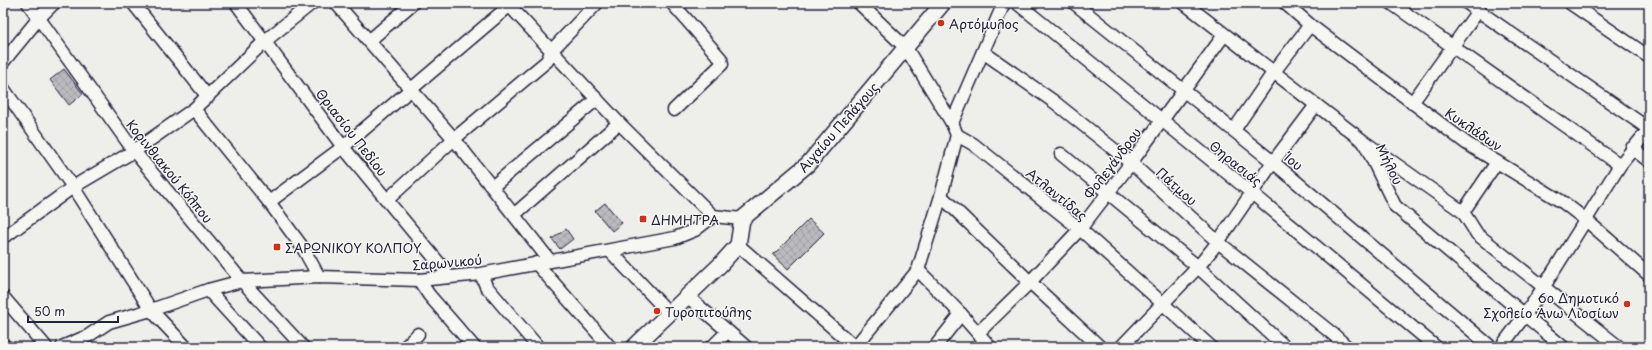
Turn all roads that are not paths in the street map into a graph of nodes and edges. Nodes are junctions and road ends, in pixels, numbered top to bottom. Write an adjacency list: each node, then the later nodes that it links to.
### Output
1 (28, 3): 22 (street, Κορινθιακού Κόλπου)
2 (54, 3): 22 (street)
3 (133, 3): 37 (street)
4 (236, 3): 26 (street, Θριασίου Πεδίου)
5 (312, 3): 26 (street)
6 (336, 3): 25 (street)
7 (413, 3): 25 (street)
8 (597, 3): 29 (street)
9 (672, 3): 42 (street)
10 (859, 3): 28 (street)
11 (943, 3): 28 (main road, Αιγαίου Πελάγους)
12 (1004, 3): 30 (street)
13 (1017, 3): 43 (street, Θηρασιάς)
14 (1074, 3): 36 (street, Ίου)
15 (1184, 3): 24 (street, Μήλου)
16 (1391, 3): 27 (street)
17 (1467, 3): 21 (street)
18 (1570, 3): 31 (street)
19 (508, 4): 29 (street); 35 (street)
20 (1287, 4): 23 (street, Κυκλάδων)
21 (1478, 11): 27 (street); 46 (street)
22 (39, 18): 32 (street); 53 (street, Κορινθιακού Κόλπου)
23 (1310, 25): 33 (street); 39 (street, Κυκλάδων)
24 (1224, 35): 33 (street, Μήλου); 36 (street, Φολεγάνδρου)
25 (370, 40): 35 (street)
26 (265, 41): 37 (street); 51 (street, Θριασίου Πεδίου)
27 (1452, 47): 39 (street); 59 (street)
28 (906, 48): 45 (street); 70 (main road, Αιγαίου Πελάγους)
29 (552, 50): 38 (street); 49 (street)
30 (983, 52): 45 (street); 58 (street, Πάτμου)
31 (1649, 57)
32 (3, 62)
33 (1273, 73): 40 (street, Μήλου); 47 (street)
34 (3, 88): 60 (street)
35 (412, 88): 49 (street); 51 (street)
36 (1184, 89): 43 (street, Φολεγάνδρου); 47 (street, Ίου)
37 (208, 97): 41 (street)
38 (597, 99): 44 (street); 61 (street)
39 (1412, 103): 57 (street, Κυκλάδων)
40 (1316, 105): 50 (street, Μήλου); 56 (street)
41 (194, 109): 53 (street); 66 (street)
42 (674, 110)
43 (1162, 120): 58 (street, Φολεγάνδρου); 63 (street, Θηρασιάς)
44 (619, 123): 68 (street); 69 (street)
45 (952, 123): 48 (street)
46 (1649, 129): 52 (street)
47 (1234, 130): 56 (street, Ίου)
48 (957, 135): 64 (street); 72 (street, Ατλαντίδας)
49 (454, 139): 61 (street); 65 (street)
50 (1363, 141): 67 (street); 96 (street, Μήλου)
51 (343, 147): 65 (street, Θριασίου Πεδίου); 66 (street)
52 (1632, 148): 55 (street); 59 (street)
53 (134, 151): 60 (street); 86 (street, Κορινθιακού Κόλπου)
54 (1061, 154): 62 (street)
55 (1649, 161)
56 (1273, 162): 63 (street); 123 (street, Ίου)
57 (1496, 162): 67 (street); 71 (street, Κυκλάδων)
58 (1131, 163): 62 (street, Φολεγάνδρου); 74 (street, Πάτμου)
59 (1620, 165): 71 (street)
60 (73, 187): 73 (street); 93 (street)
61 (492, 187): 68 (street)
62 (1108, 192): 72 (street, Φολεγάνδρου); 79 (street)
63 (1252, 193): 74 (street); 122 (street, Θηρασιάς)
64 (941, 196): 80 (street); 87 (street)
65 (388, 199): 84 (street, Θριασίου Πεδίου)
66 (269, 202): 83 (street)
67 (1463, 212): 88 (street)
68 (515, 214): 77 (street)
69 (713, 216): 70 (street); 76 (street, Σαρωνικού)
70 (742, 219): 75 (main road)
71 (1586, 220): 82 (street, Κυκλάδων); 88 (street)
72 (1080, 229): 87 (street, Φολεγάνδρου); 92 (street, Ατλαντίδας)
73 (7, 235)
74 (1218, 242): 79 (street); 121 (street, Πάτμου)
75 (738, 245): 90 (main road); 114 (street)
76 (610, 251): 77 (street, Σαρωνικού); 94 (street)
77 (550, 261): 78 (street, Σαρωνικού)
78 (536, 263): 81 (street, Σαρωνικού); 110 (street)
79 (1198, 267): 92 (street); 120 (street)
80 (918, 270): 95 (street); 114 (street)
81 (481, 274): 84 (street, Σαρωνικού); 109 (street)
82 (1649, 275)
83 (319, 277): 85 (street, Σαρωνικού); 86 (street, Σαρωνικού)
84 (448, 277): 85 (street, Σαρωνικού)
85 (419, 280): 108 (street)
86 (242, 281): 89 (street, Σαρωνικού); 106 (street, Κορινθιακού Κόλπου)
87 (1030, 282): 98 (street, Φολεγάνδρου); 117 (street)
88 (1543, 288): 96 (street); 126 (street)
89 (208, 290): 93 (street, Σαρωνικού); 105 (street)
90 (687, 296): 94 (main road); 97 (street)
91 (3, 297): 102 (street)
92 (1162, 302): 118 (street); 119 (street, Ατλαντίδας)
93 (151, 310): 103 (street, Σαρωνικού); 104 (street)
94 (669, 314): 111 (main road)
95 (961, 314): 98 (street); 115 (street)
96 (1525, 315): 124 (street); 125 (street, Μήλου)
97 (727, 332): 112 (street); 113 (street)
98 (978, 333): 116 (street)
99 (418, 334): 107 (street)
100 (3, 346): 101 (street)
101 (7, 347)
102 (46, 347)
103 (62, 347)
104 (186, 347)
105 (260, 347)
106 (303, 347)
107 (405, 347)
108 (474, 347)
109 (538, 347)
110 (610, 347)
111 (634, 347)
112 (712, 347)
113 (746, 347)
114 (855, 347)
115 (935, 347)
116 (990, 347)
117 (1100, 347)
118 (1120, 347)
119 (1211, 347)
120 (1285, 347)
121 (1347, 347)
122 (1436, 347)
123 (1491, 347)
124 (1500, 347)
125 (1563, 347)
126 (1619, 347)

